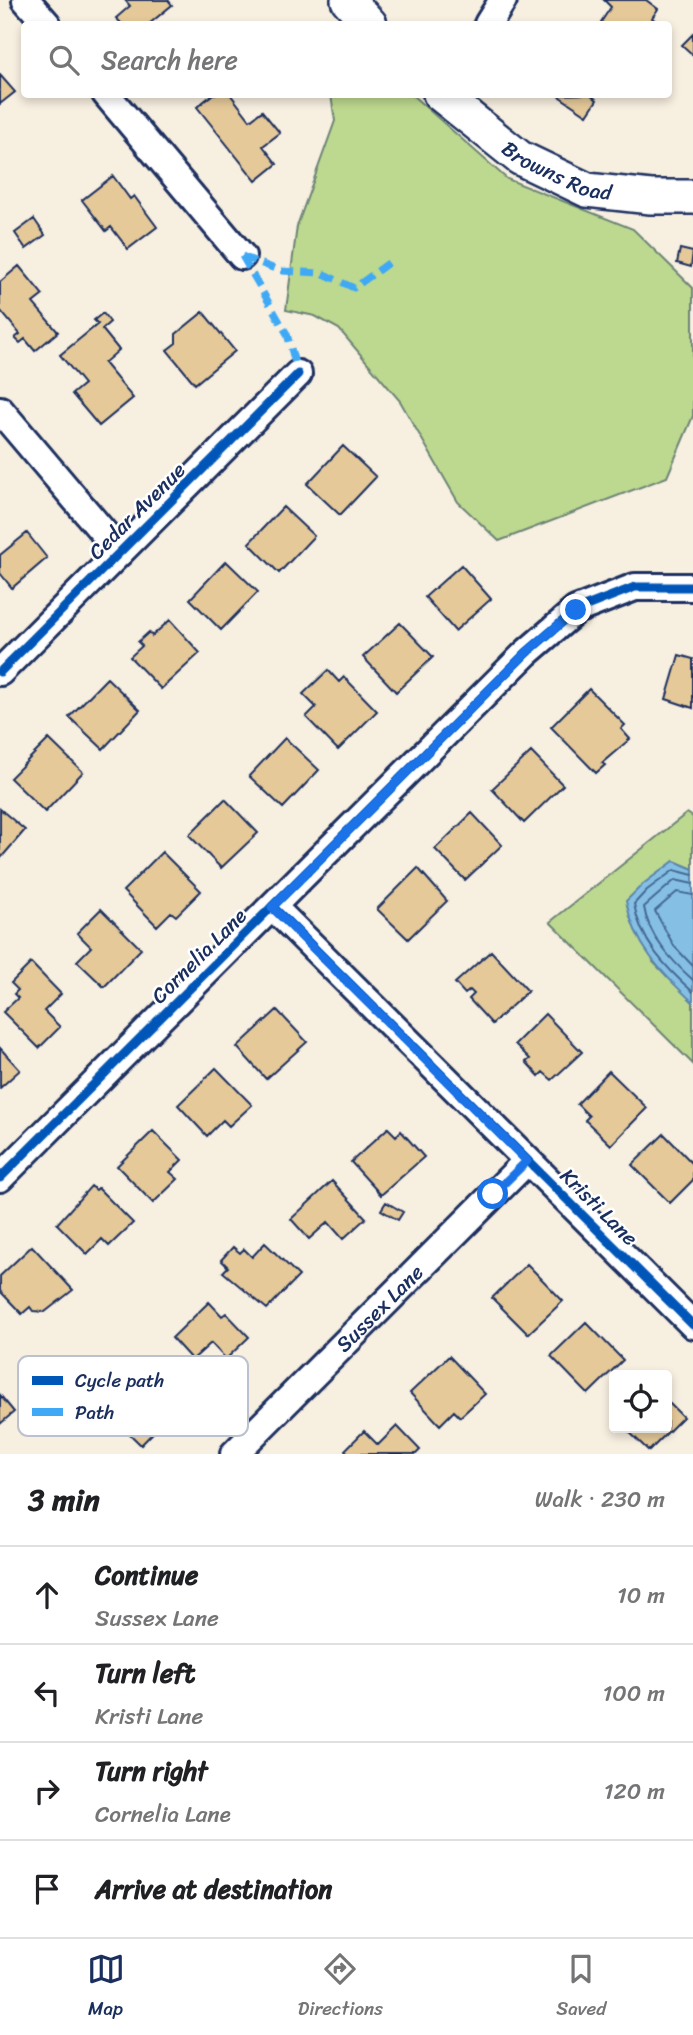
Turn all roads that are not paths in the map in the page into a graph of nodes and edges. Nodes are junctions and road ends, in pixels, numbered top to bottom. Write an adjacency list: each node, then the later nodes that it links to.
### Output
1 (26, 0): 4 (street)
2 (348, 0): 5 (street)
3 (503, 0): 6 (street)
4 (44, 21)
5 (367, 21)
6 (490, 21)
7 (109, 98): 10 (street)
8 (446, 98): 9 (street, Browns Road)
9 (693, 197)
10 (242, 256)
11 (298, 374): 13 (street, Cedar Avenue)
12 (0, 410): 13 (street)
13 (120, 552): 15 (street, Cedar Avenue)
14 (693, 587): 16 (street, Cornelia Lane)
15 (0, 672)
16 (272, 907): 17 (street, Kristi Lane); 18 (street, Cornelia Lane)
17 (527, 1161): 19 (street, Kristi Lane); 20 (street, Sussex Lane)
18 (0, 1178)
19 (693, 1325)
20 (233, 1454)

